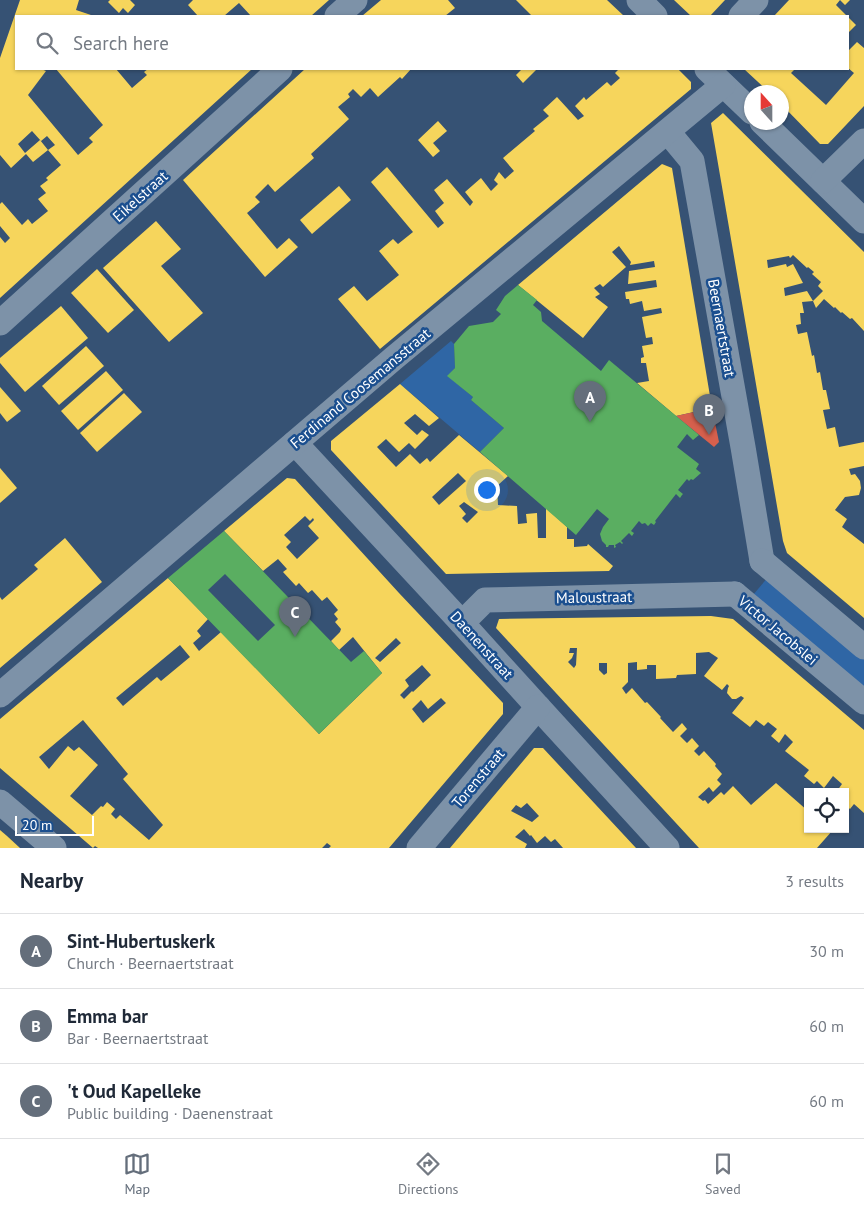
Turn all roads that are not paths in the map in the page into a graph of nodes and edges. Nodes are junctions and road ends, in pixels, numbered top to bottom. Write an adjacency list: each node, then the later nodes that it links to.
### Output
1 (355, 0): 4 (street)
2 (639, 0): 5 (street)
3 (756, 0): 6 (street)
4 (338, 15)
5 (654, 15)
6 (742, 15)
7 (279, 70): 15 (street, Eikelstraat)
8 (715, 77): 9 (street); 11 (street, Ferdinand Coosemansstraat)
9 (744, 104)
10 (770, 130): 13 (street)
11 (668, 132): 16 (street, Ferdinand Coosemansstraat); 17 (street, Beernaertstraat)
12 (864, 141): 13 (street)
13 (823, 181): 14 (street)
14 (864, 221)
15 (0, 323)
16 (295, 443): 19 (street, Daenenstraat); 21 (street, Ferdinand Coosemansstraat)
17 (762, 561): 18 (street, Victor Jacobslei); 20 (street)
18 (735, 594): 19 (street, Maloustraat); 22 (street, Victor Jacobslei)
19 (462, 623): 23 (street, Daenenstraat)
20 (864, 647)
21 (0, 695)
22 (864, 702)
23 (538, 707): 26 (street, Torenstraat); 27 (street, Daenenstraat)
24 (0, 802): 25 (street)
25 (54, 848)
26 (419, 848)
27 (667, 848)

